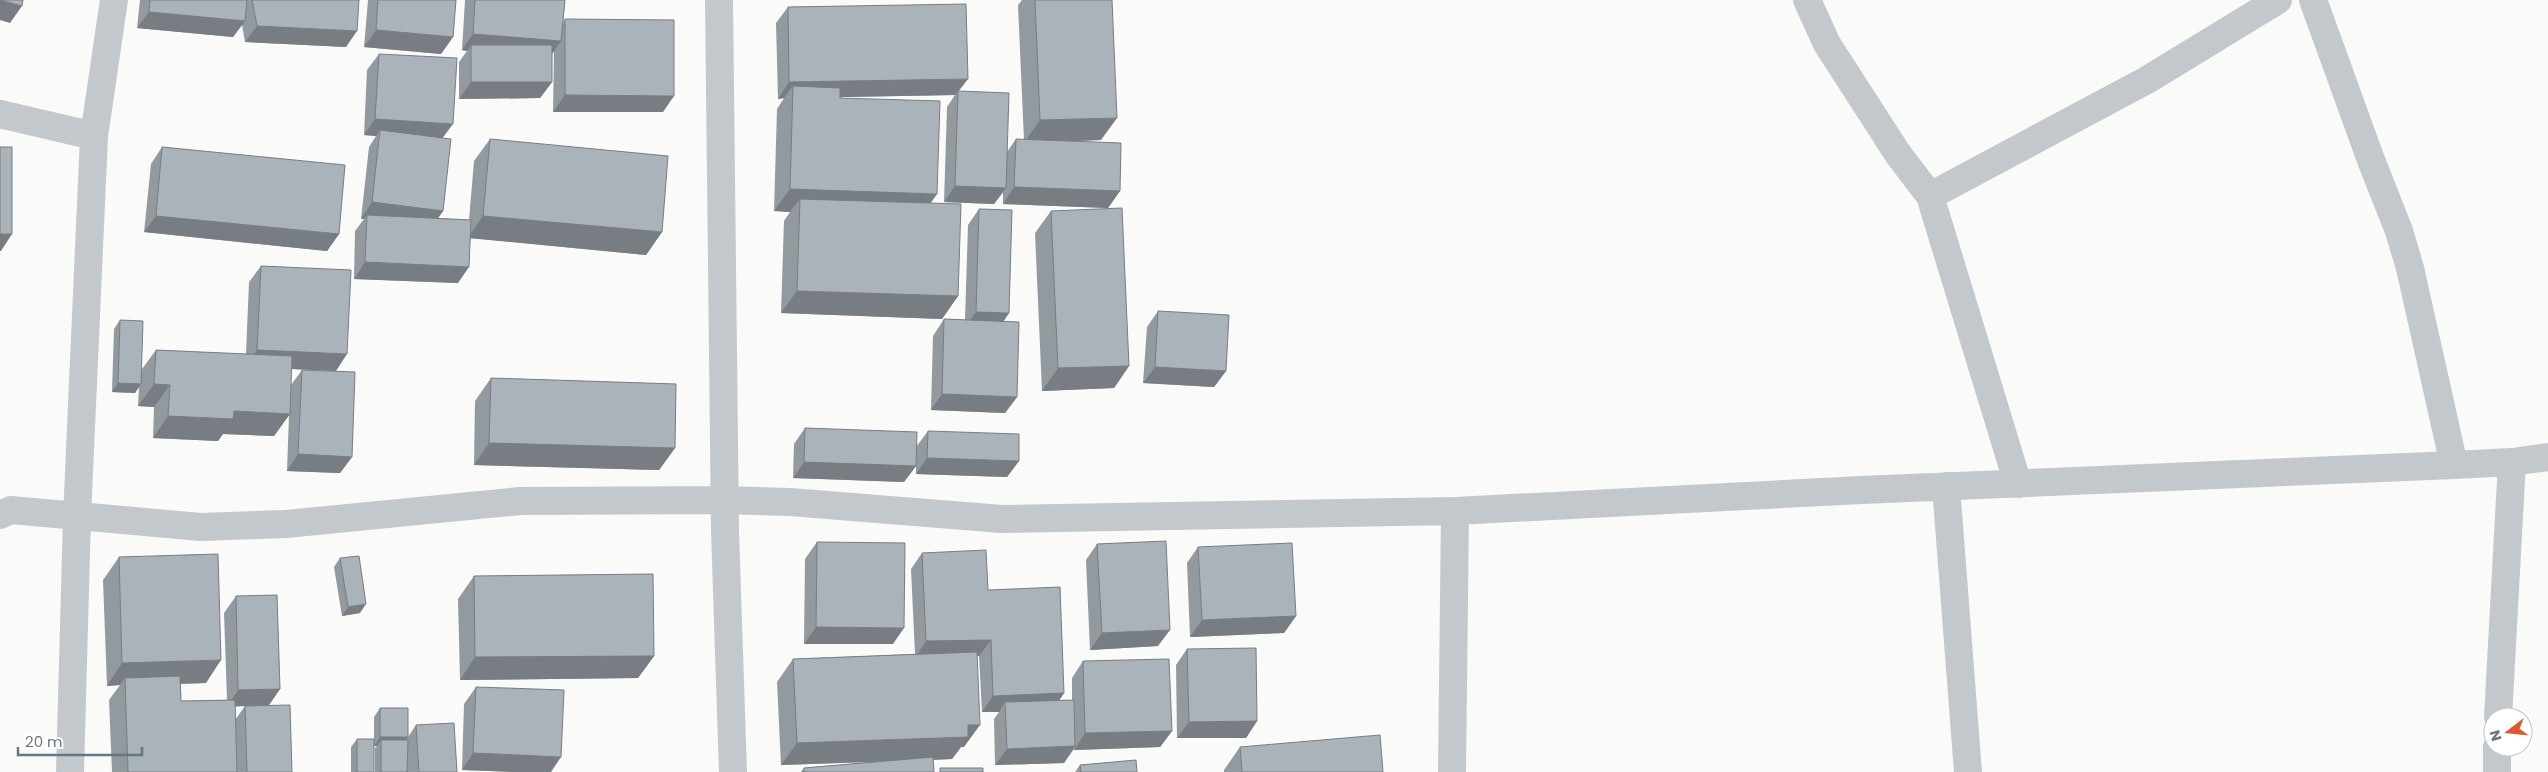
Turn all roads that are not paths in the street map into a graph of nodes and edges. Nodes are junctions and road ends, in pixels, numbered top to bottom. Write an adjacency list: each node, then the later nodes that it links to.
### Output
1 (114, 0): 7 (street)
2 (719, 0): 14 (street)
3 (1807, 0): 8 (street)
4 (2278, 0): 8 (street)
5 (2313, 0): 11 (street)
6 (0, 114): 7 (street)
7 (94, 136): 17 (street)
8 (1930, 196): 12 (street)
9 (2548, 457): 10 (street)
10 (2512, 462): 11 (street); 18 (street)
11 (2454, 466): 12 (street)
12 (2018, 484): 13 (street)
13 (1946, 486): 15 (street); 23 (street)
14 (725, 500): 15 (street); 17 (street); 21 (street)
15 (1455, 511): 22 (street)
16 (0, 515): 17 (street)
17 (77, 517): 20 (street)
18 (2499, 707)
19 (2497, 757): 24 (street)
20 (70, 772)
21 (733, 772)
22 (1452, 772)
23 (1968, 772)
24 (2497, 772)

